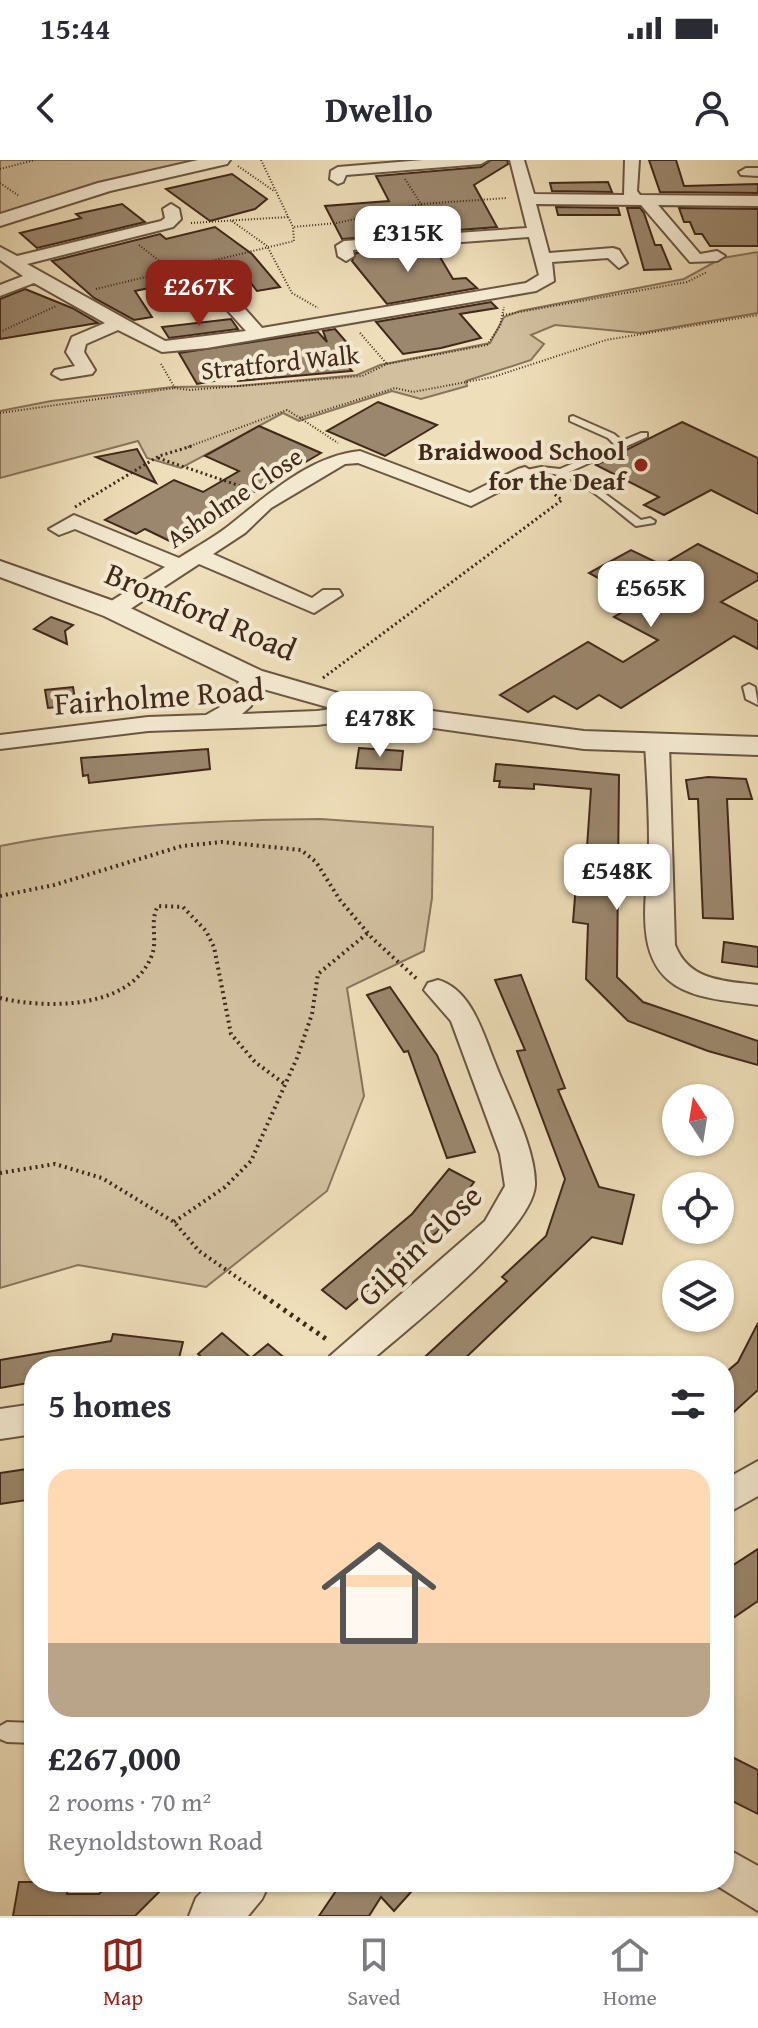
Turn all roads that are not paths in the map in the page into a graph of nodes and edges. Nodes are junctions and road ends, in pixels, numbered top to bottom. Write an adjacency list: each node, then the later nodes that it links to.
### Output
1 (221, 160): 10 (street)
2 (481, 160): 5 (street)
3 (517, 160): 6 (street)
4 (632, 160): 7 (street)
5 (338, 179)
6 (530, 199): 7 (street); 11 (street)
7 (641, 201): 8 (street); 14 (street)
8 (758, 201)
9 (169, 217): 16 (street)
10 (0, 220)
11 (533, 232): 13 (street); 15 (street)
12 (0, 252): 16 (street)
13 (346, 256)
14 (717, 256)
15 (542, 258): 17 (street); 22 (street)
16 (18, 261): 18 (street)
17 (619, 263)
18 (35, 277): 19 (street); 21 (street)
19 (0, 291)
20 (203, 298): 22 (street)
21 (116, 324): 22 (street); 23 (street)
22 (258, 334)
23 (61, 374)
24 (573, 419): 26 (lane)
25 (644, 435): 26 (lane)
26 (622, 446): 27 (lane)
27 (564, 471): 28 (lane); 29 (lane)
28 (525, 473): 31 (street, Asholme Close)
29 (650, 521)
30 (66, 525): 32 (street)
31 (199, 556): 32 (street, Asholme Close); 34 (street)
32 (179, 566): 35 (street, Asholme Close)
33 (0, 569): 35 (street, Bromford Road)
34 (331, 595)
35 (113, 610): 36 (street, Bromford Road)
36 (252, 677): 39 (street, Bromford Road); 40 (street)
37 (749, 687): 38 (lane)
38 (758, 702)
39 (370, 711): 40 (street, Fairholme Road); 42 (street, Bromford Road)
40 (214, 720): 41 (street, Fairholme Road)
41 (0, 742)
42 (657, 744): 43 (street, Bromford Road); 45 (street)
43 (758, 746)
44 (438, 990): 46 (street, Gilpin Close)
45 (758, 995)
46 (354, 1356)
47 (24, 1420): 48 (street)
48 (0, 1424)
49 (758, 1477): 50 (street)
50 (734, 1493)
51 (7, 1732): 52 (lane)
52 (24, 1733)
53 (734, 1874): 54 (street)
54 (758, 1891)
55 (236, 1892): 56 (street)
56 (214, 1916)

